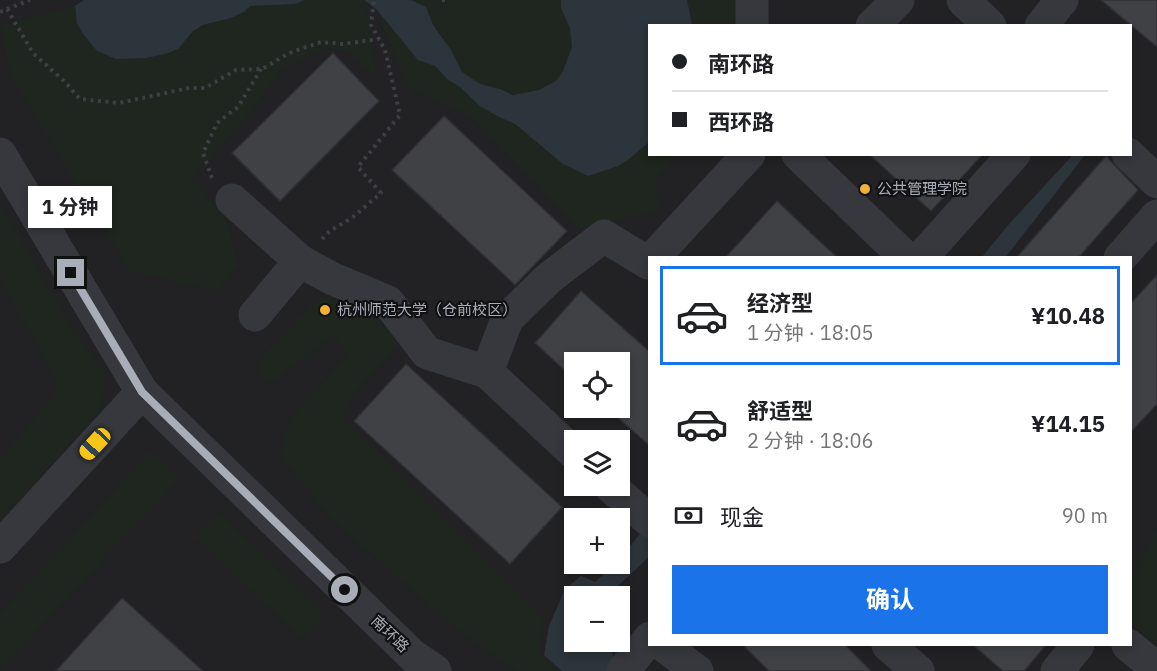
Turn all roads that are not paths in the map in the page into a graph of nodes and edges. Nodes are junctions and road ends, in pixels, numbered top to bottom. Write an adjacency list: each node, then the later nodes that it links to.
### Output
1 (752, 0): 5 (street)
2 (898, 0): 6 (street)
3 (963, 0): 7 (street)
4 (1062, 0): 8 (street)
5 (752, 24)
6 (874, 24)
7 (988, 24)
8 (1043, 24)
9 (0, 154): 25 (street, 南环路)
10 (747, 156): 17 (street)
11 (800, 156): 18 (street)
12 (1012, 156): 19 (street)
13 (1130, 156): 14 (street)
14 (1157, 182)
15 (232, 200): 21 (street)
16 (1157, 216): 20 (street)
17 (656, 256)
18 (904, 256)
19 (923, 256)
20 (1122, 256)
21 (300, 261): 23 (street); 24 (street)
22 (648, 261): 24 (street)
23 (255, 315)
24 (487, 372): 26 (street)
25 (142, 392): 27 (street); 34 (street, 南环路)
26 (564, 444)
27 (0, 547)
28 (648, 640): 35 (street)
29 (664, 646): 36 (street)
30 (889, 646): 37 (street)
31 (1077, 646): 38 (street)
32 (1129, 646): 33 (street)
33 (1157, 669)
34 (435, 671)
35 (623, 671)
36 (697, 671)
37 (918, 671)
38 (1057, 671)

